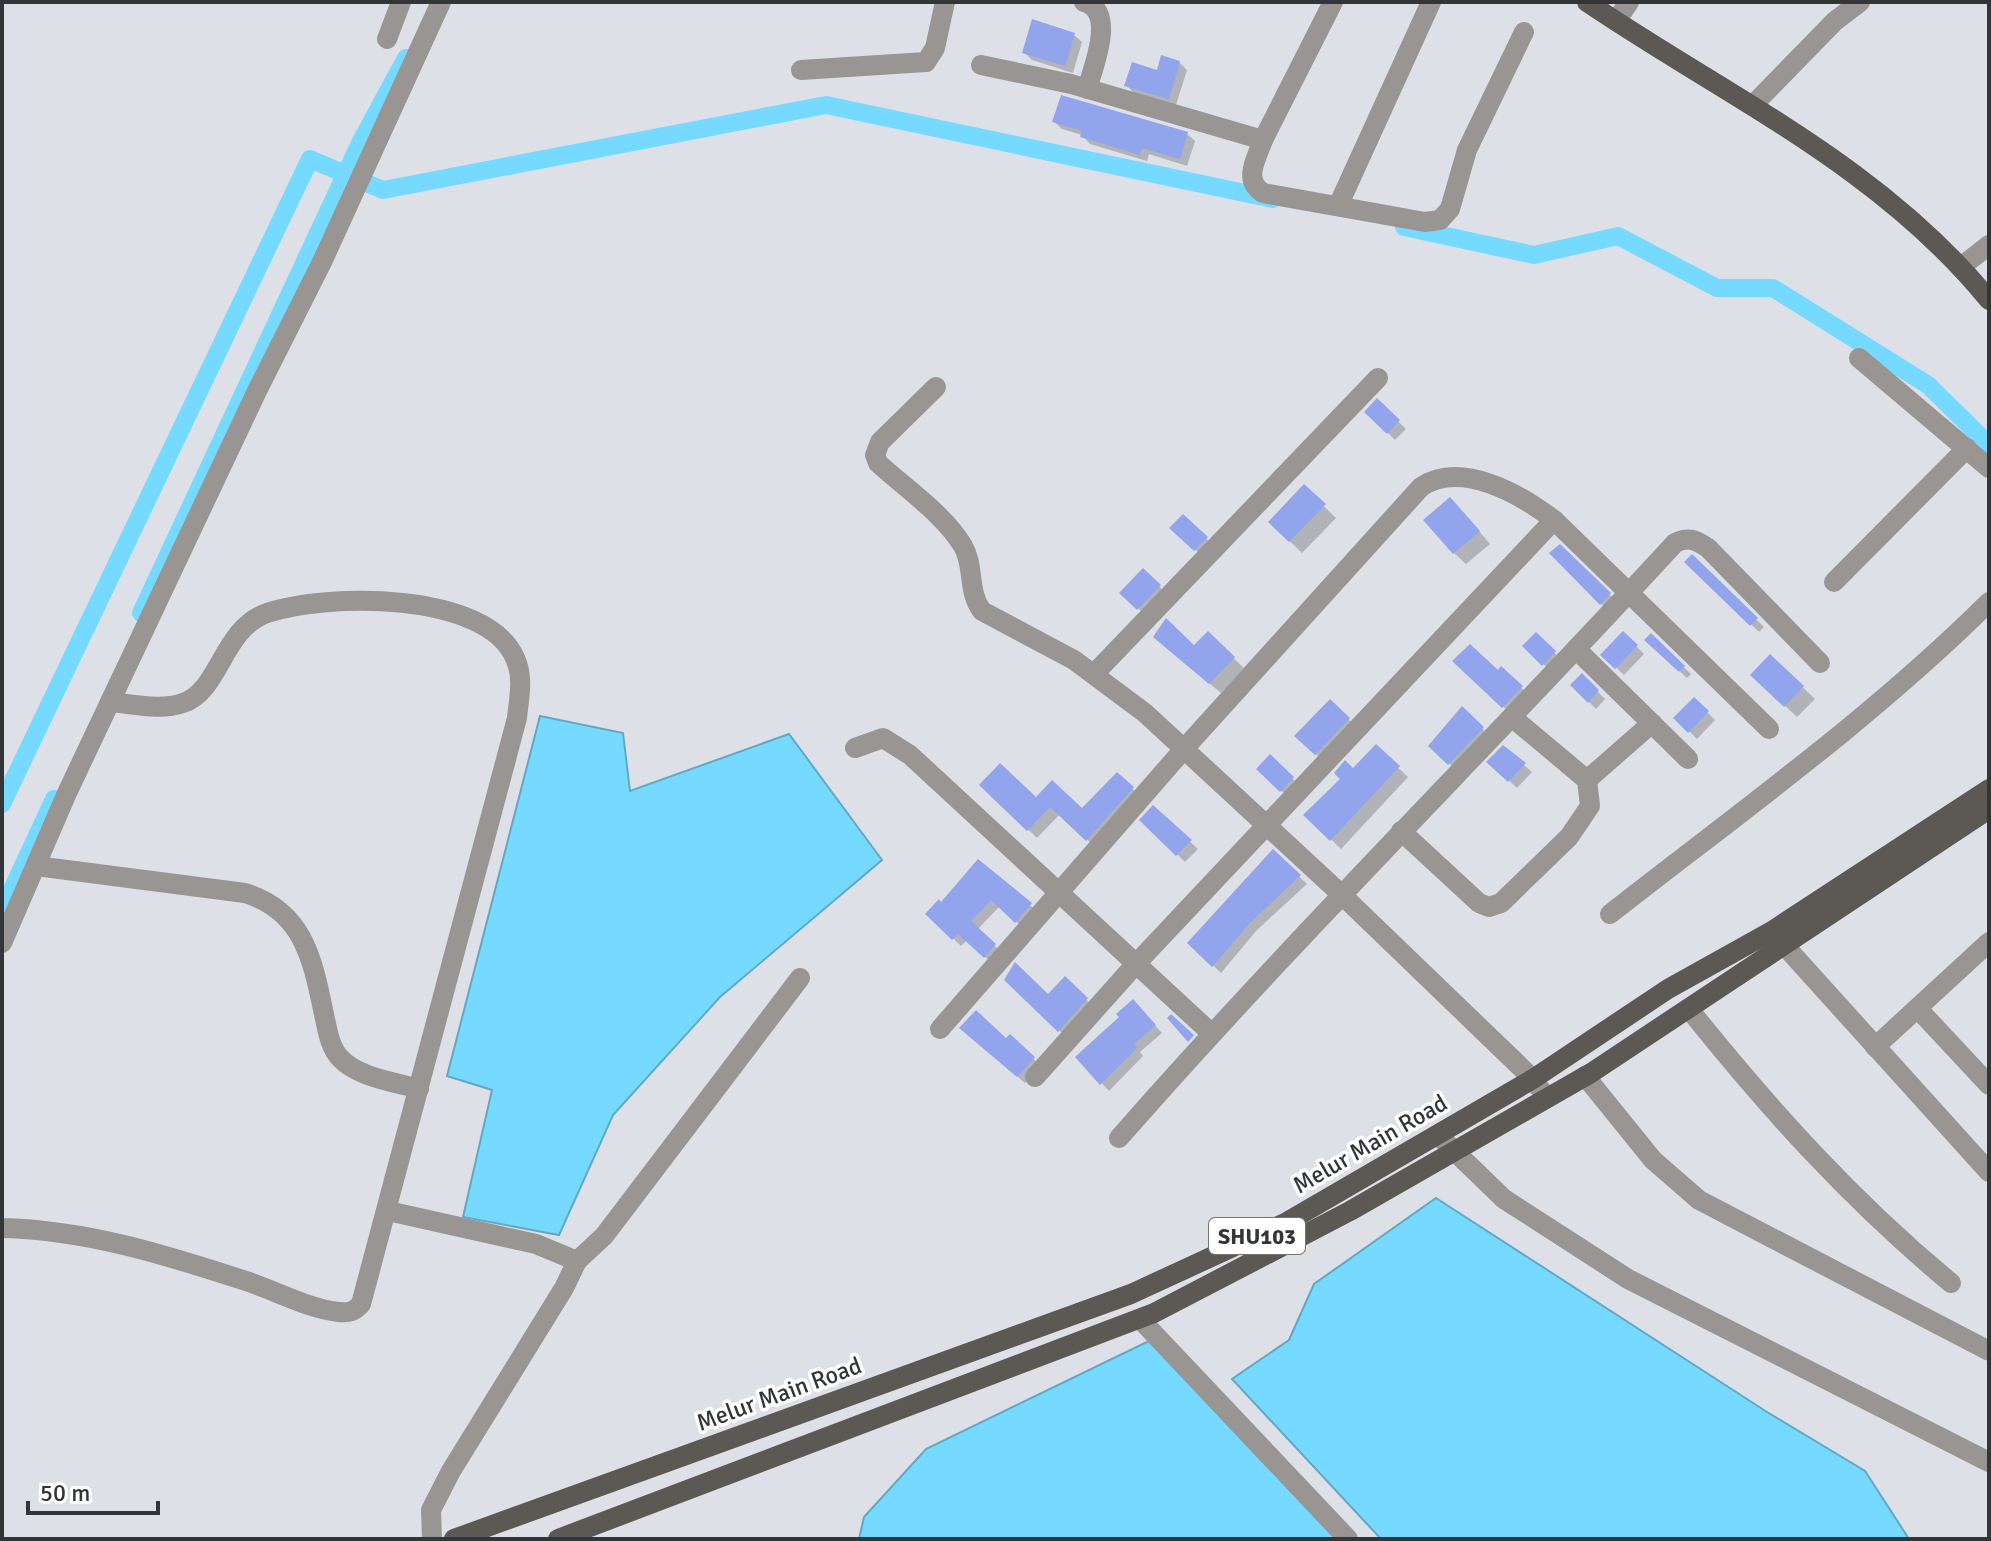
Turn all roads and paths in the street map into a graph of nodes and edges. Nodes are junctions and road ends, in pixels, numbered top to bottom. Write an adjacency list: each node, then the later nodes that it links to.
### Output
1 (401, 2): 12 (street)
2 (441, 2): 34 (street)
3 (945, 2): 14 (street)
4 (1084, 2): 15 (street)
5 (1333, 2): 17 (street)
6 (1431, 2): 18 (street)
7 (1587, 2): 10 (main road)
8 (1629, 2): 10 (street)
9 (1860, 2): 16 (street)
10 (1616, 21): 16 (main road)
11 (1524, 32): 18 (street)
12 (387, 39)
13 (981, 65): 15 (street)
14 (801, 70)
15 (1087, 89): 17 (street)
16 (1754, 104): 20 (main road)
17 (1263, 140): 18 (street)
18 (1338, 206)
19 (1989, 245): 20 (street)
20 (1962, 266): 21 (main road)
21 (1989, 300)
22 (1859, 358): 25 (street)
23 (1378, 378): 33 (street)
24 (936, 387): 33 (street)
25 (1967, 448): 26 (street); 28 (street)
26 (1989, 468)
27 (1554, 520): 29 (street); 39 (street); 44 (street)
28 (1834, 582)
29 (1629, 593): 31 (street); 32 (street); 37 (street)
30 (1989, 602): 49 (street)
31 (1576, 649): 35 (street); 36 (street)
32 (1820, 663)
33 (1094, 674): 39 (street)
34 (110, 702): 46 (street); 64 (street)
35 (1513, 718): 41 (street); 45 (street)
36 (1652, 723): 40 (street); 41 (street)
37 (1769, 729)
38 (855, 748): 48 (street)
39 (1183, 750): 44 (street); 48 (street)
40 (1688, 759)
41 (1587, 780): 45 (street)
42 (1989, 789): 50 (main road, Melur Main Road / SHU103)
43 (1989, 809): 50 (main road, Melur Main Road / SHU103)
44 (1266, 826): 47 (street); 53 (street)
45 (1401, 831): 47 (street)
46 (36, 866): 51 (street); 64 (street)
47 (1342, 895): 58 (street); 62 (street)
48 (1059, 896): 53 (street); 57 (street)
49 (1610, 914)
50 (1778, 938): 55 (main road, Melur Main Road / SHU103); 59 (street); 62 (main road, Melur Main Road / SHU103)
51 (2, 943)
52 (1985, 954): 56 (street)
53 (1134, 966): 58 (street); 61 (street)
54 (800, 978): 71 (street)
55 (1689, 1009): 60 (main road, Melur Main Road / SHU103); 72 (street)
56 (1919, 1010): 59 (street); 63 (street)
57 (940, 1029)
58 (1211, 1033): 66 (street)
59 (1875, 1047): 68 (street)
60 (1585, 1076): 65 (main road, Melur Main Road / SHU103); 74 (street)
61 (1035, 1077)
62 (1533, 1079): 65 (street); 67 (main road, Melur Main Road / SHU103)
63 (1989, 1085)
64 (419, 1089): 69 (street)
65 (1546, 1097): 67 (main road, Melur Main Road / SHU103)
66 (1119, 1138)
67 (1446, 1142): 73 (main road, Melur Main Road / SHU103); 75 (street); 77 (main road, Melur Main Road / SHU103)
68 (1989, 1172)
69 (388, 1211): 70 (street); 71 (street)
70 (2, 1228)
71 (577, 1261): 76 (street)
72 (1951, 1283)
73 (1140, 1319): 78 (main road, Melur Main Road / SHU103); 79 (street)
74 (1989, 1351)
75 (1989, 1462)
76 (432, 1539)
77 (454, 1539)
78 (558, 1539)
79 (1348, 1539)

